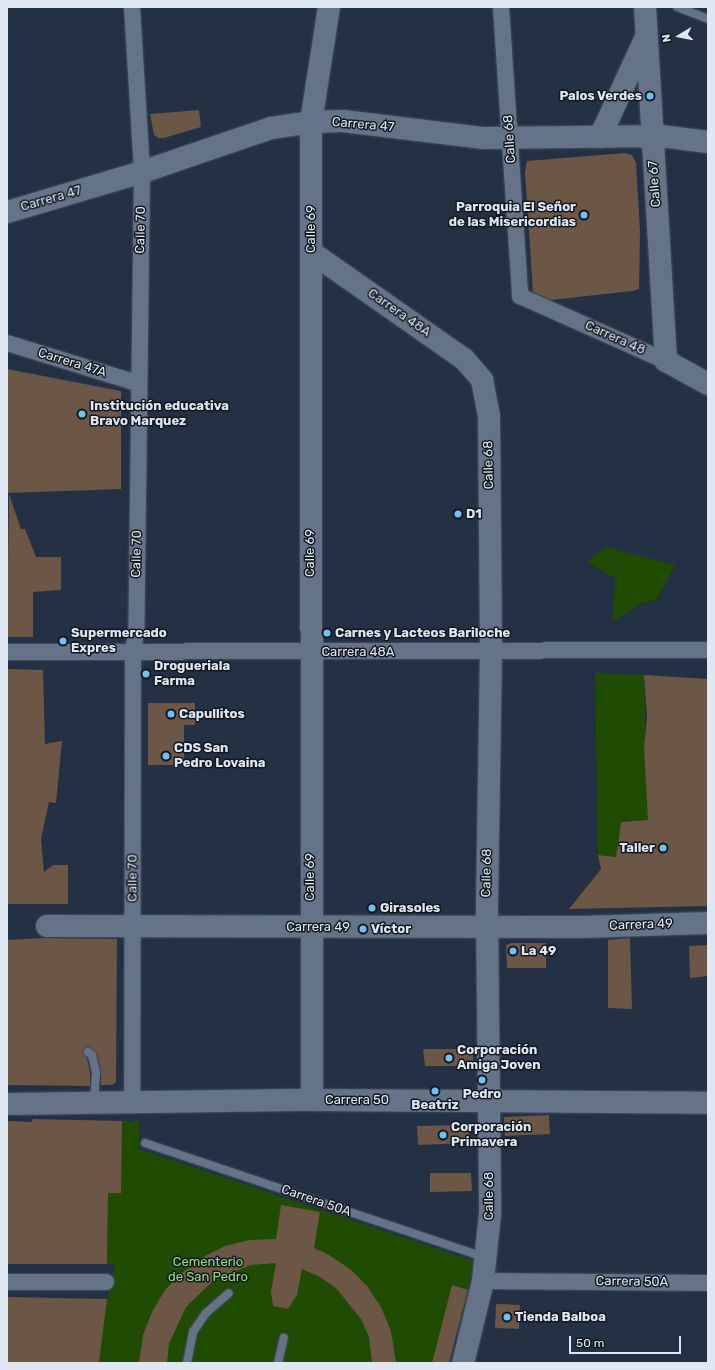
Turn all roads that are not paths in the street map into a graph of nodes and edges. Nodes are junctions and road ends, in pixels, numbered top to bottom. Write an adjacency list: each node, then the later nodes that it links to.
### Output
1 (132, 7): 14 (street, Calle 70)
2 (328, 7): 9 (street, Calle 69)
3 (501, 7): 12 (street, Calle 68)
4 (645, 7): 8 (street, Calle 67)
5 (654, 7): 8 (street)
6 (676, 7): 7 (lane)
7 (708, 19)
8 (646, 35): 10 (street, Calle 67); 11 (street)
9 (312, 122): 12 (street, Carrera 47); 14 (street, Carrera 47); 16 (street, Calle 69)
10 (652, 136): 11 (street, Carrera 47); 13 (street, Carrera 47); 19 (street, Calle 67)
11 (600, 137): 12 (street, Carrera 47)
12 (510, 139): 17 (street, Calle 68)
13 (708, 142)
14 (142, 172): 15 (street, Carrera 47); 21 (street, Calle 70)
15 (7, 212)
16 (311, 252): 20 (street, Carrera 48A); 27 (street, Calle 69)
17 (520, 296): 19 (street, Carrera 48)
18 (7, 343): 21 (street, Carrera 47A)
19 (666, 361): 22 (street, Carrera 48)
20 (482, 380): 24 (street, Calle 68)
21 (138, 383): 26 (street, Calle 70)
22 (708, 384)
23 (708, 650): 24 (street, Carrera 48A)
24 (491, 651): 27 (street, Carrera 48A); 31 (street, Calle 68)
25 (7, 652): 26 (street, Carrera 48A)
26 (132, 652): 27 (street, Carrera 48A); 30 (street, Calle 70)
27 (310, 652): 32 (street, Calle 69)
28 (708, 923): 31 (street, Carrera 49)
29 (47, 926): 30 (street, Carrera 49)
30 (133, 927): 32 (street, Carrera 49); 35 (street, Calle 70)
31 (488, 927): 32 (street, Carrera 49); 36 (street, Calle 68)
32 (311, 928): 34 (street, Calle 69)
33 (88, 1052): 37 (lane)
34 (312, 1100): 35 (street, Carrera 50); 36 (street, Carrera 50)
35 (132, 1101): 37 (street, Carrera 50)
36 (489, 1101): 38 (street, Carrera 50); 41 (street, Calle 68)
37 (94, 1102): 39 (street, Carrera 50)
38 (708, 1103)
39 (7, 1104)
40 (145, 1143): 41 (lane, Carrera 50A)
41 (487, 1258): 42 (street, Calle 68)
42 (483, 1281): 45 (street, Carrera 50A); 50 (street, Calle 68)
43 (7, 1282): 44 (street)
44 (106, 1282)
45 (708, 1283)
46 (229, 1292): 48 (lane)
47 (284, 1338): 49 (lane)
48 (187, 1363)
49 (278, 1363)
50 (463, 1363)

